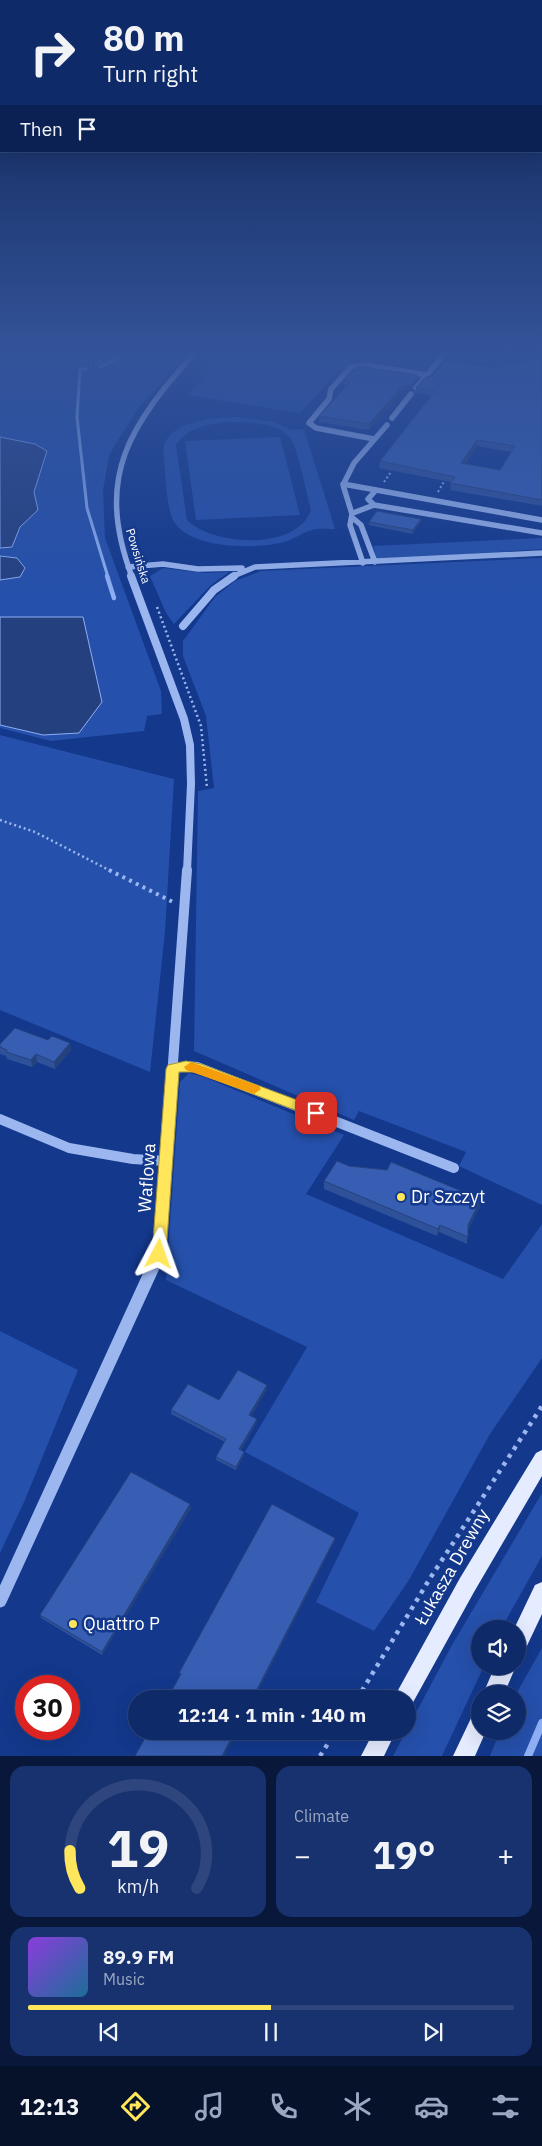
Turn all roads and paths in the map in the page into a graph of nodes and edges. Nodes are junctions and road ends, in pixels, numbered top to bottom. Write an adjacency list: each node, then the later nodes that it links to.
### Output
1 (132, 433): 19 (street, Powsińska)
2 (342, 433): 4 (street)
3 (379, 433): 4 (street)
4 (374, 439): 7 (street)
5 (391, 472): 8 (path)
6 (447, 477): 10 (path)
7 (343, 484): 9 (street); 13 (street)
8 (391, 486)
9 (376, 490): 11 (street); 14 (street)
10 (435, 496)
11 (368, 498): 12 (street); 13 (lane)
12 (374, 505): 13 (street); 15 (street)
13 (354, 516): 17 (street); 18 (street)
14 (542, 520)
15 (542, 534)
16 (542, 553): 17 (street)
17 (375, 562): 18 (street)
18 (363, 563): 20 (street)
19 (128, 567): 20 (street); 22 (street, Powsińska)
20 (255, 568): 21 (street)
21 (183, 626)
22 (191, 784): 24 (street, Waflowa)
23 (0, 820): 24 (path)
24 (185, 908): 25 (street, Waflowa)
25 (173, 1069): 27 (street, Waflowa); 28 (street)
26 (0, 1119): 27 (street)
27 (166, 1161): 32 (street, Waflowa)
28 (454, 1168)
29 (542, 1406): 34 (path)
30 (542, 1459): 35 (main road, Łukasza Drewny)
31 (542, 1592): 33 (main road)
32 (0, 1600)
33 (526, 1626)
34 (362, 1690)
35 (409, 1690)
36 (330, 1740): 39 (path)
37 (381, 1740): 40 (main road)
38 (471, 1740): 41 (main road)
39 (320, 1756)
40 (372, 1756)
41 (464, 1756)

